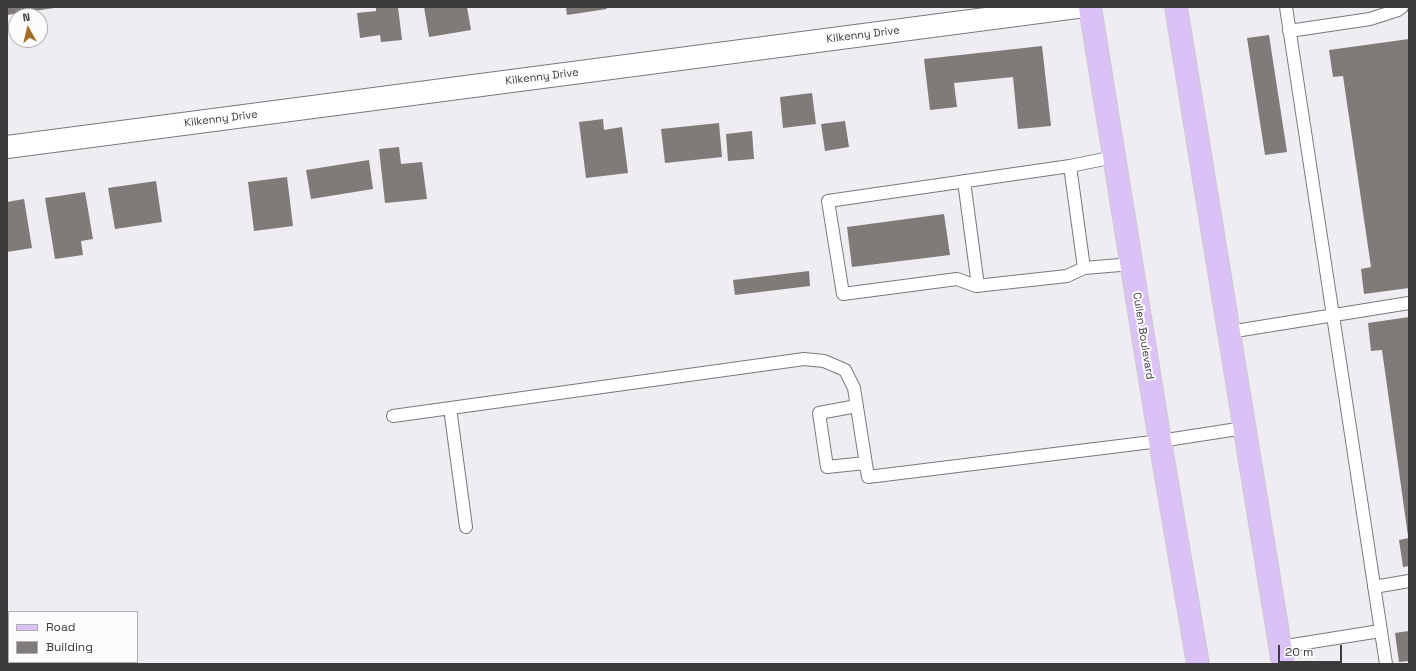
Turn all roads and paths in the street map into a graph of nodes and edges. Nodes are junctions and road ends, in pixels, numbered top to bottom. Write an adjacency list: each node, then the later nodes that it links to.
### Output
1 (1077, 7): 7 (street, Kilkenny Drive)
2 (1090, 7): 8 (main road, Cullen Boulevard)
3 (1176, 7): 16 (main road)
4 (1286, 7): 6 (lane)
5 (1402, 7): 6 (lane)
6 (1289, 31): 15 (lane)
7 (7, 147)
8 (1114, 157): 9 (lane); 11 (main road, Cullen Boulevard)
9 (1070, 166): 10 (lane); 12 (lane)
10 (964, 181): 13 (lane); 13 (lane)
11 (1132, 264): 12 (lane); 21 (main road, Cullen Boulevard)
12 (1084, 268): 13 (lane)
13 (978, 286)
14 (1409, 303): 15 (lane)
15 (1332, 315): 16 (lane); 25 (lane)
16 (1229, 332): 20 (main road)
17 (857, 406): 18 (lane); 22 (lane); 22 (lane)
18 (450, 408): 19 (lane); 23 (lane)
19 (393, 416)
20 (1244, 428): 21 (lane); 27 (main road)
21 (1160, 441): 22 (lane); 28 (main road, Cullen Boulevard)
22 (865, 463)
23 (466, 527)
24 (1409, 581): 25 (lane)
25 (1374, 587): 26 (lane)
26 (1380, 631): 27 (lane); 29 (lane)
27 (1282, 655)
28 (1198, 664)
29 (1386, 664)

